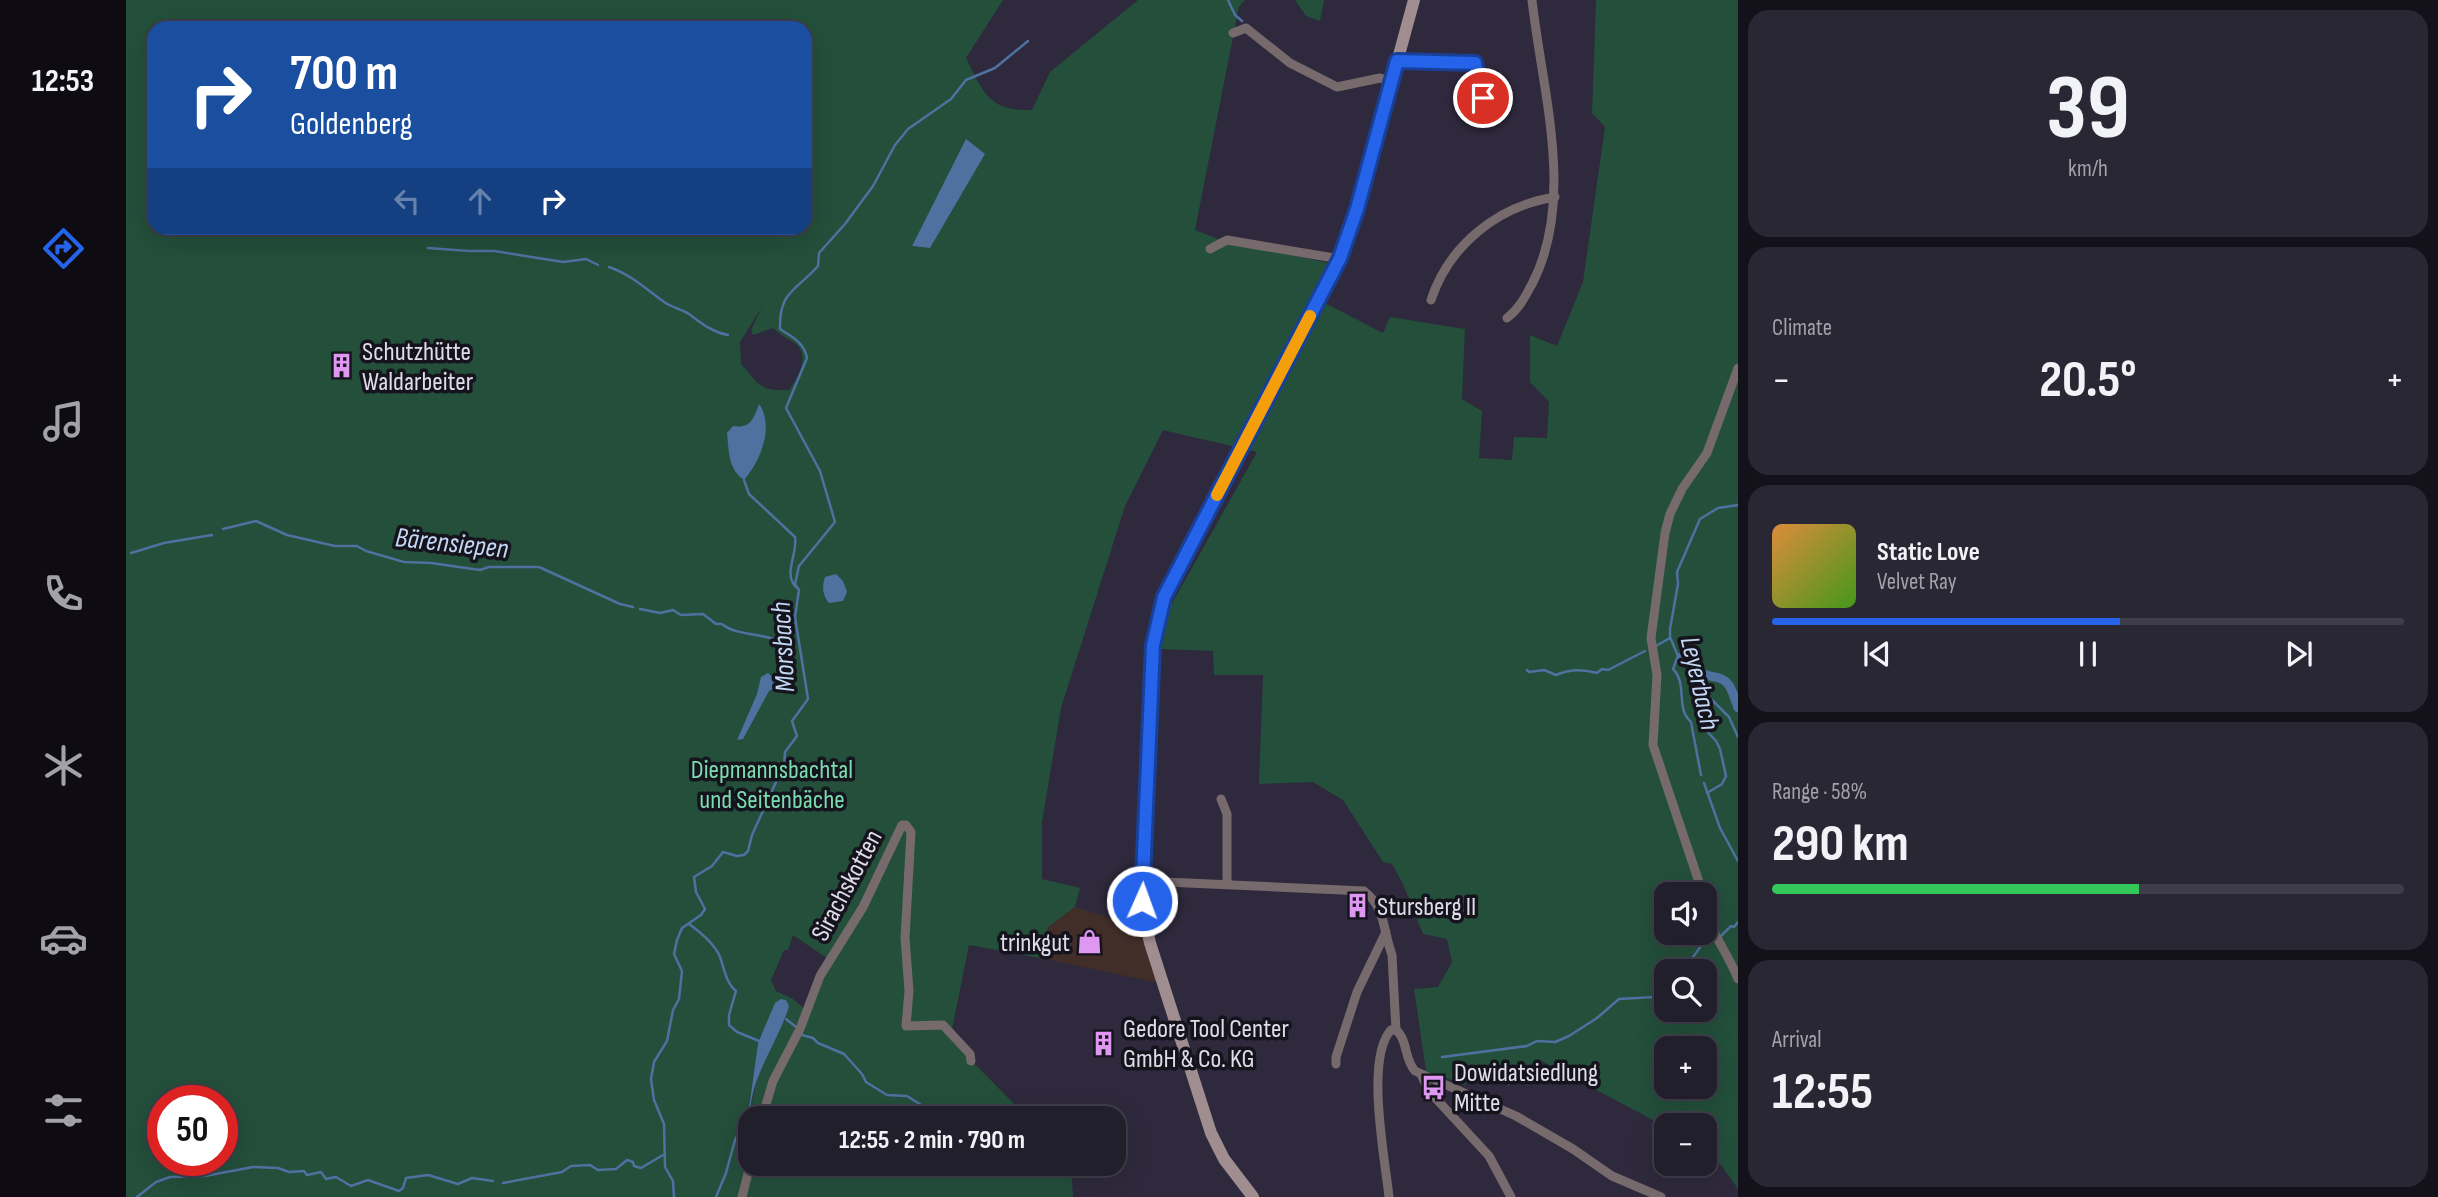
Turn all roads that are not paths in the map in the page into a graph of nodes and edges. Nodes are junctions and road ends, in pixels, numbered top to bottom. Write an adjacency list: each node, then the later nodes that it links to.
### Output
1 (1414, 0): 4 (main road)
2 (1532, 0): 7 (street)
3 (1233, 33): 5 (street)
4 (1397, 61): 5 (main road); 6 (street)
5 (1392, 81): 9 (main road)
6 (1483, 98)
7 (1555, 197): 10 (street); 11 (street)
8 (1210, 249): 9 (street)
9 (1340, 258): 14 (main road)
10 (1431, 300)
11 (1507, 318)
12 (1738, 368): 15 (street)
13 (1221, 799): 16 (street)
14 (1143, 881): 16 (street); 27 (main road)
15 (1699, 882)
16 (1227, 884): 17 (street)
17 (1387, 930): 20 (street); 22 (street)
18 (1717, 937): 19 (street)
19 (1738, 979)
20 (1395, 1030): 23 (street); 28 (street)
21 (971, 1061): 24 (street, Sirachskotten)
22 (1336, 1064)
23 (1421, 1074): 29 (street); 30 (street)
24 (766, 1106)
25 (747, 1176): 26 (street)
26 (742, 1197)
27 (1253, 1197)
28 (1389, 1197)
29 (1511, 1197)
30 (1661, 1197)

